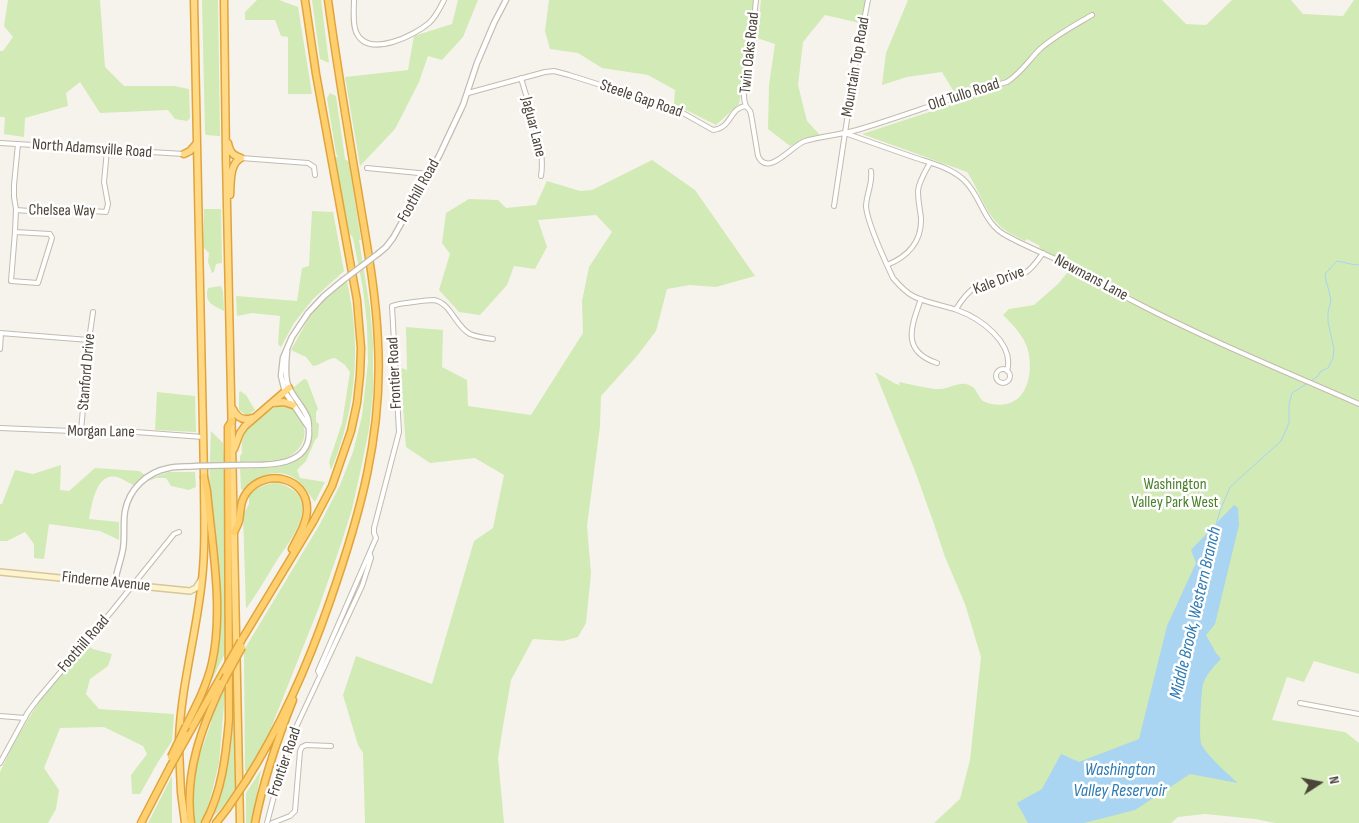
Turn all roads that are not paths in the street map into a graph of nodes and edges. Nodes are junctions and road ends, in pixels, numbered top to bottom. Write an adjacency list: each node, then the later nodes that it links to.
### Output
1 (194, 0): 17 (highway)
2 (224, 0): 14 (highway)
3 (305, 0): 59 (highway)
4 (328, 0): 67 (highway)
5 (354, 0): 6 (street)
6 (444, 0)
7 (506, 0): 12 (street, Foothill Road)
8 (756, 0): 13 (street, Twin Oaks Road)
9 (868, 0): 15 (street, Mountain Top Road)
10 (1092, 14): 15 (street, Old Tullo Road)
11 (521, 78): 12 (street, Steele Gap Road); 13 (street, Steele Gap Road); 28 (street, Jaguar Lane)
12 (468, 93): 26 (street, Foothill Road)
13 (746, 106): 15 (street)
14 (226, 126): 21 (highway); 31 (highway)
15 (845, 133): 22 (street, Newmans Lane); 29 (street, Mountain Top Road)
16 (0, 142): 18 (street, North Adamsville Road)
17 (197, 143): 20 (highway); 23 (highway)
18 (18, 144): 19 (street, North Adamsville Road); 30 (street, Chelsea Way)
19 (107, 150): 20 (street, North Adamsville Road); 30 (street, Chelsea Way)
20 (184, 154): 23 (highway)
21 (241, 158): 27 (street); 31 (highway)
22 (930, 162): 33 (street, Newmans Lane); 34 (street)
23 (197, 164): 54 (highway)
24 (367, 168): 26 (street)
25 (871, 172): 34 (street)
26 (429, 174): 44 (street, Foothill Road, bridge)
27 (315, 175)
28 (541, 176)
29 (834, 206)
30 (16, 210): 32 (street, Chelsea Way)
31 (227, 215): 45 (highway)
32 (15, 232): 32 (street, Chelsea Way)
33 (1043, 252): 36 (street, Kale Drive); 47 (street, Newmans Lane)
34 (887, 265): 35 (street)
35 (921, 299): 36 (street); 42 (street)
36 (956, 309): 43 (street)
37 (93, 312): 40 (street, Stanford Drive)
38 (1, 333): 40 (street); 41 (street)
39 (493, 339): 82 (street, Frontier Road)
40 (89, 340): 53 (street, Stanford Drive)
41 (0, 349)
42 (937, 363)
43 (1007, 371)
44 (287, 390): 46 (highway); 48 (street, Foothill Road); 52 (street, Foothill Road)
45 (231, 402): 49 (highway); 50 (highway)
46 (272, 403): 48 (highway); 49 (highway)
47 (1359, 404)
48 (293, 405): 52 (street, Foothill Road)
49 (254, 418): 55 (highway)
50 (232, 421): 55 (highway); 78 (highway)
51 (0, 428): 53 (street, Morgan Lane)
52 (308, 428): 62 (street, bridge)
53 (81, 431): 54 (street, Morgan Lane)
54 (203, 437): 56 (highway)
55 (232, 452): 58 (highway)
56 (204, 477): 61 (highway); 74 (highway, bridge)
57 (179, 532): 63 (street, Foothill Road)
58 (234, 532): 59 (highway); 80 (highway)
59 (291, 558): 66 (highway)
60 (0, 572): 62 (main road, Finderne Avenue)
61 (202, 575): 64 (main road); 65 (highway)
62 (115, 583): 63 (main road, Finderne Avenue)
63 (134, 585): 64 (main road, Finderne Avenue); 71 (street, Foothill Road)
64 (190, 591): 65 (main road)
65 (199, 602): 76 (highway)
66 (242, 644): 74 (highway, bridge); 77 (highway, bridge)
67 (304, 669): 79 (highway, bridge); 81 (highway)
68 (1300, 703): 69 (street)
69 (1359, 714)
70 (0, 716): 71 (street)
71 (25, 718): 73 (street, Foothill Road)
72 (331, 746): 83 (street, Frontier Road)
73 (0, 763)
74 (160, 787): 75 (highway)
75 (141, 823)
76 (185, 823)
77 (191, 823)
78 (205, 823)
79 (216, 823)
80 (240, 823)
81 (255, 823)
82 (267, 823)
83 (272, 823)

